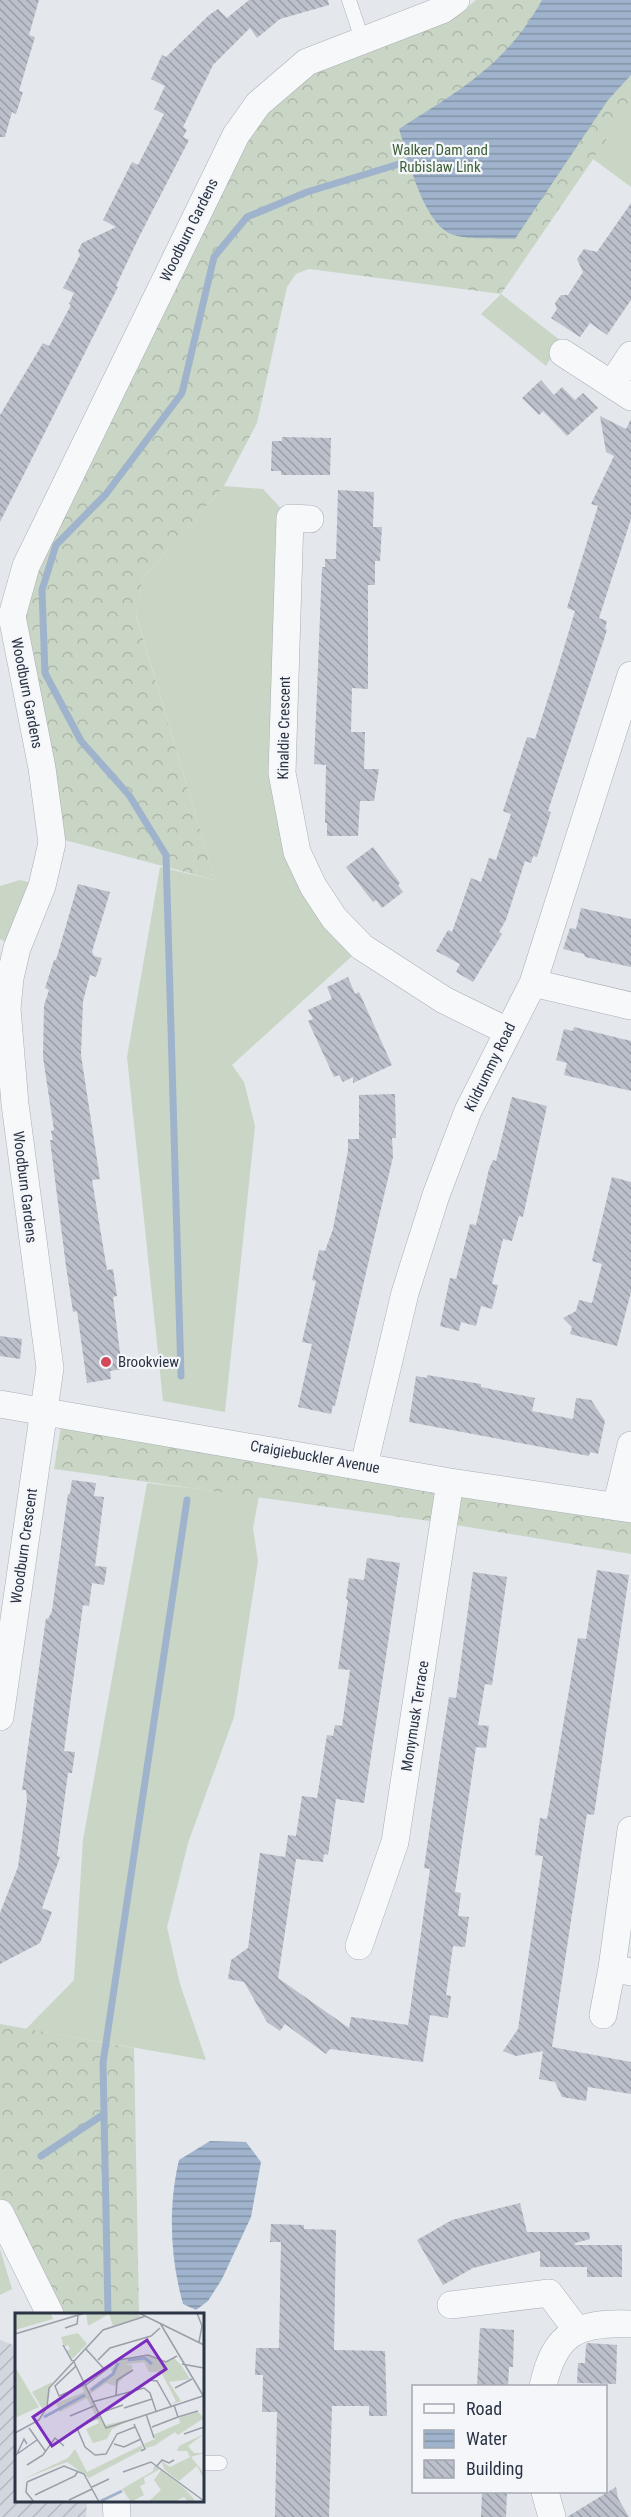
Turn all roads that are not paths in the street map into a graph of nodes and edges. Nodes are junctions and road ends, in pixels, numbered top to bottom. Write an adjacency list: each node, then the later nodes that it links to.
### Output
1 (349, 0): 3 (lane)
2 (456, 0): 3 (street, Woodburn Gardens)
3 (363, 42): 9 (street, Woodburn Gardens)
4 (563, 353): 6 (street)
5 (631, 355): 6 (street)
6 (622, 391)
7 (310, 519): 12 (street, Kinaldie Crescent)
8 (631, 675): 10 (street, Kildrummy Road)
9 (8, 943): 14 (street, Woodburn Gardens)
10 (533, 983): 11 (street); 12 (street, Kildrummy Road)
11 (631, 1006)
12 (507, 1031): 16 (street, Kildrummy Road)
13 (0, 1404): 14 (street, Craigiebuckler Avenue)
14 (44, 1411): 16 (street, Craigiebuckler Avenue); 19 (street, Woodburn Crescent)
15 (631, 1445): 18 (street)
16 (364, 1465): 17 (street, Craigiebuckler Avenue)
17 (450, 1482): 18 (street, Craigiebuckler Avenue); 21 (street, Monymusk Terrace)
18 (624, 1508)
19 (0, 1717)
20 (631, 1830): 22 (street)
21 (359, 1946)
22 (621, 1970): 23 (street)
23 (603, 2015)
24 (0, 2213): 26 (street)
25 (451, 2305): 28 (street)
26 (50, 2313)
27 (631, 2324): 28 (street)
28 (569, 2335): 29 (street)
29 (543, 2385)
30 (204, 2463): 31 (lane)
31 (220, 2463)
32 (545, 2493): 35 (street)
33 (116, 2502): 34 (street)
34 (117, 2517)
35 (552, 2517)

